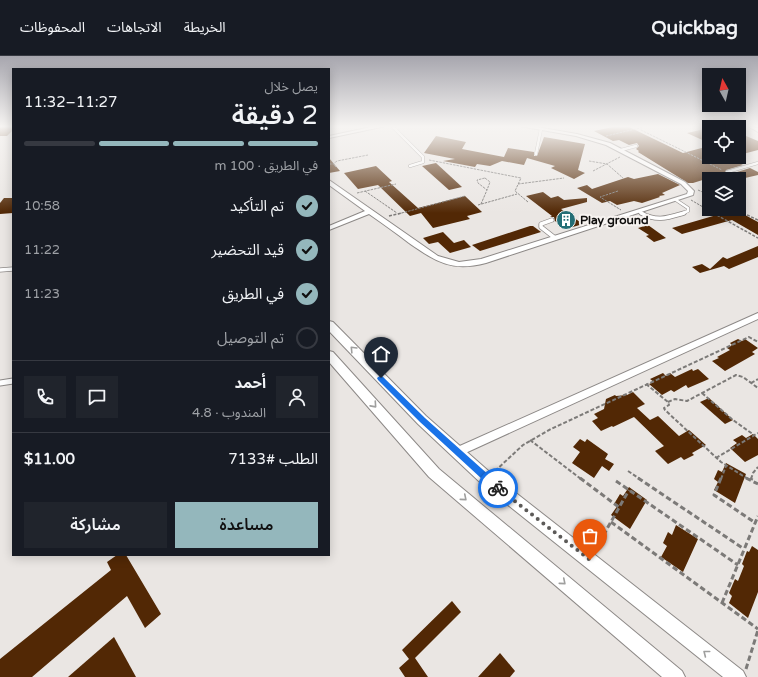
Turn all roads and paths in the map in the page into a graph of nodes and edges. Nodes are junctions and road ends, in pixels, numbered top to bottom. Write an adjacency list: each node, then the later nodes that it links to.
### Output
1 (368, 155): 9 (path)
2 (419, 155): 6 (lane)
3 (624, 155): 10 (path)
4 (632, 155): 26 (street)
5 (694, 155): 14 (path)
6 (424, 160): 11 (lane); 19 (path)
7 (588, 161): 10 (path)
8 (758, 163): 14 (lane)
9 (333, 164): 12 (path)
10 (607, 164): 13 (path); 16 (path)
11 (410, 166)
12 (336, 167)
13 (593, 171)
14 (727, 172)
15 (564, 178): 19 (path)
16 (623, 178)
17 (330, 183): 24 (street)
18 (396, 184): 22 (path)
19 (518, 184): 23 (path)
20 (487, 190): 20 (path); 29 (path)
21 (618, 191): 35 (path)
22 (365, 192): 24 (path); 33 (path)
23 (517, 194): 28 (path); 29 (path)
24 (348, 196): 31 (street)
25 (465, 196): 33 (path)
26 (685, 197): 27 (street); 41 (path)
27 (676, 200): 32 (street); 32 (lane)
28 (528, 202)
29 (481, 204): 30 (path)
30 (478, 205)
31 (370, 211): 36 (street); 39 (street)
32 (640, 212): 35 (street)
33 (398, 213): 36 (path)
34 (746, 214): 38 (path)
35 (629, 215): 40 (street)
36 (380, 218): 40 (street)
37 (552, 220): 40 (lane)
38 (758, 220)
39 (330, 228)
40 (555, 238)
41 (758, 238)
42 (12, 269): 43 (lane)
43 (0, 270)
44 (758, 316): 59 (street)
45 (330, 326): 59 (street, one-way to 45)
46 (758, 342): 52 (path)
47 (330, 356): 79 (street, one-way to 79)
48 (758, 379): 51 (path)
49 (12, 381): 50 (lane)
50 (0, 383)
51 (751, 383): 53 (path); 54 (path)
52 (646, 384): 55 (path); 58 (path)
53 (758, 388)
54 (702, 393): 55 (path); 57 (path)
55 (668, 402): 60 (path)
56 (758, 433): 57 (path)
57 (754, 435): 60 (path)
58 (530, 440): 64 (path); 69 (path)
59 (457, 452): 64 (street)
60 (716, 458): 61 (path)
61 (726, 466): 65 (path); 72 (path)
62 (758, 467): 65 (path)
63 (628, 471): 73 (path)
64 (488, 480): 74 (street)
65 (750, 480): 67 (path)
66 (616, 481): 68 (path)
67 (758, 484)
68 (629, 490): 69 (path); 75 (path)
69 (620, 508): 71 (path)
70 (758, 516): 72 (path)
71 (611, 522): 74 (path); 76 (path)
72 (754, 522): 73 (path)
73 (744, 549): 75 (path)
74 (590, 560): 78 (street, one-way to 74)
75 (738, 564): 76 (path)
76 (722, 603): 77 (path)
77 (758, 630): 78 (path)
78 (741, 674)
79 (676, 677)

